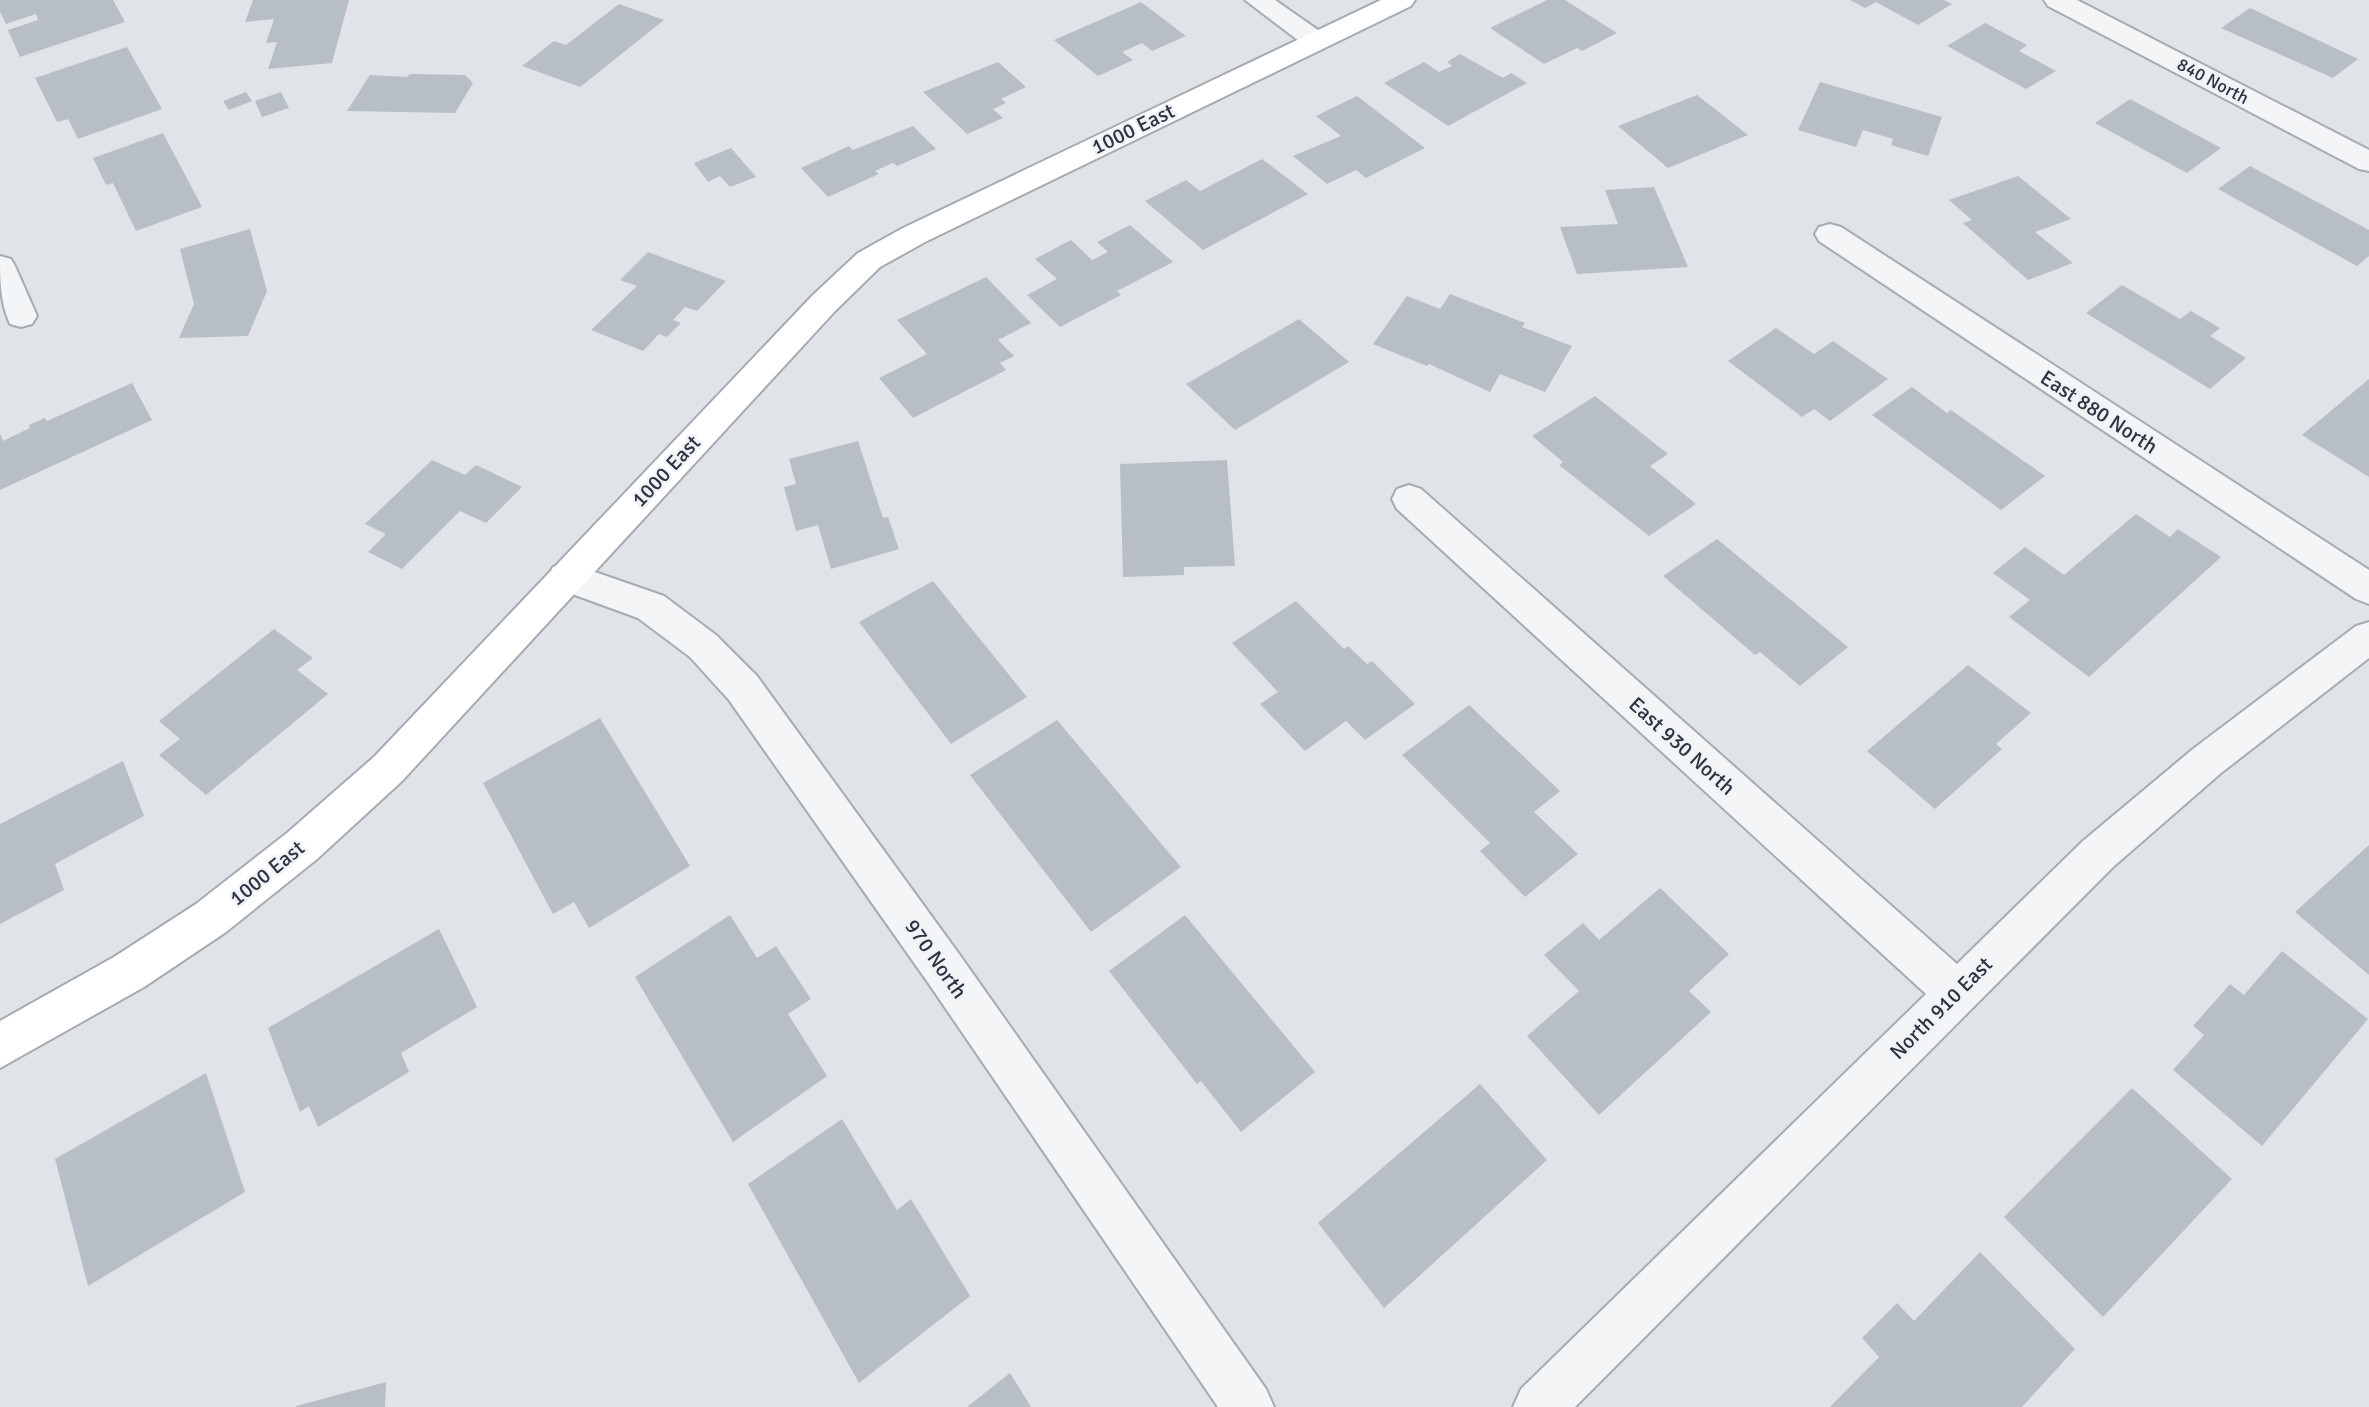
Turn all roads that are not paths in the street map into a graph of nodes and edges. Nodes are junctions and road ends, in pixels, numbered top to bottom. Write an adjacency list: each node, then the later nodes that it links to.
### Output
1 (1258, 0): 4 (street)
2 (1402, 0): 4 (street, 1000 East)
3 (2057, 0): 5 (street, 840 North)
4 (1316, 41): 10 (street, 1000 East)
5 (2369, 162)
6 (1830, 234): 11 (street, East 880 North)
7 (0, 266): 8 (street)
8 (21, 316)
9 (1409, 499): 13 (street, East 930 North)
10 (566, 577): 14 (street, 1000 East); 15 (street, 970 North)
11 (2369, 589)
12 (2369, 637): 13 (street, North 910 East)
13 (1956, 992): 16 (street, North 910 East)
14 (0, 1046)
15 (1248, 1407)
16 (1539, 1407)

